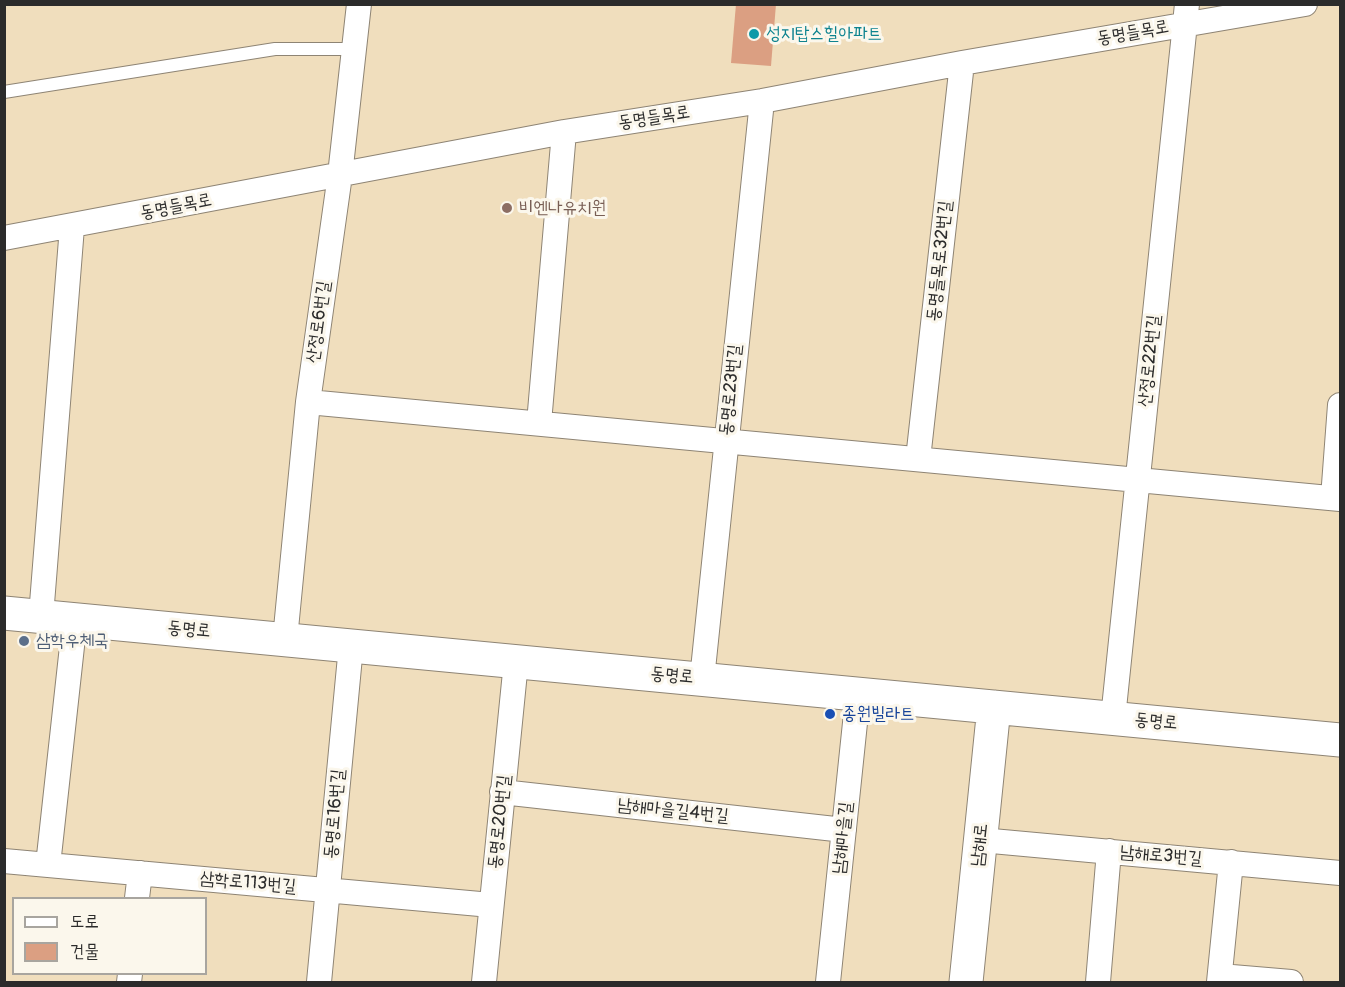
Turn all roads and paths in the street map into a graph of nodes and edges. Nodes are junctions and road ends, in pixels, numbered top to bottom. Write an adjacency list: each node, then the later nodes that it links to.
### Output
1 (359, 4): 4 (street, 산정로6번길)
2 (1305, 4): 3 (street, 동명들목로)
3 (1186, 14): 5 (street, 동명들목로); 17 (street, 산정로22번길)
4 (354, 49): 6 (lane); 9 (street, 산정로6번길)
5 (962, 63): 7 (street, 동명들목로); 16 (street, 동명들목로32번길)
6 (4, 92)
7 (762, 101): 8 (street, 동명들목로); 15 (street, 동명로23번길)
8 (564, 132): 9 (street, 동명들목로); 14 (street)
9 (340, 176): 10 (street, 동명들목로); 12 (street, 산정로6번길)
10 (72, 227): 11 (street, 동명들목로); 20 (street)
11 (4, 238)
12 (308, 402): 14 (street); 22 (street, 산정로6번길)
13 (1341, 405): 18 (street)
14 (539, 423): 15 (street)
15 (726, 441): 16 (street); 25 (street, 동명로23번길)
16 (918, 459): 17 (street)
17 (1137, 480): 18 (street); 28 (street, 산정로22번길)
18 (1337, 499)
19 (4, 613): 20 (street, 동명로)
20 (40, 616): 21 (street, 동명로)
21 (75, 619): 22 (street, 동명로); 36 (street)
22 (285, 639): 23 (street, 동명로)
23 (351, 646): 24 (street, 동명로); 39 (street, 동명로16번길)
24 (516, 662): 25 (street, 동명로); 30 (street, 동명로20번길)
25 (702, 679): 26 (street, 동명로)
26 (858, 694): 27 (street, 동명로); 31 (street, 남해마을길)
27 (994, 707): 28 (street, 동명로); 32 (street, 남해로)
28 (1113, 718): 29 (street, 동명로)
29 (1341, 740)
30 (502, 792): 31 (street, 남해마을길4번길); 41 (street, 동명로20번길)
31 (844, 830): 45 (street, 남해마을길)
32 (981, 840): 33 (street, 남해로3번길); 46 (street, 남해로)
33 (1109, 852): 35 (street, 남해로3번길); 47 (street)
34 (4, 861): 36 (street, 삼학로113번길)
35 (1230, 862): 38 (street, 남해로3번길); 42 (street)
36 (48, 865): 37 (street, 삼학로113번길)
37 (140, 873): 39 (street, 삼학로113번길); 40 (street)
38 (1341, 873)
39 (327, 890): 41 (street, 삼학로113번길); 43 (street, 동명로16번길)
40 (138, 897)
41 (491, 905): 44 (street, 동명로20번길)
42 (1220, 979): 48 (street)
43 (319, 982)
44 (484, 982)
45 (828, 982)
46 (966, 982)
47 (1098, 982)
48 (1291, 982)

